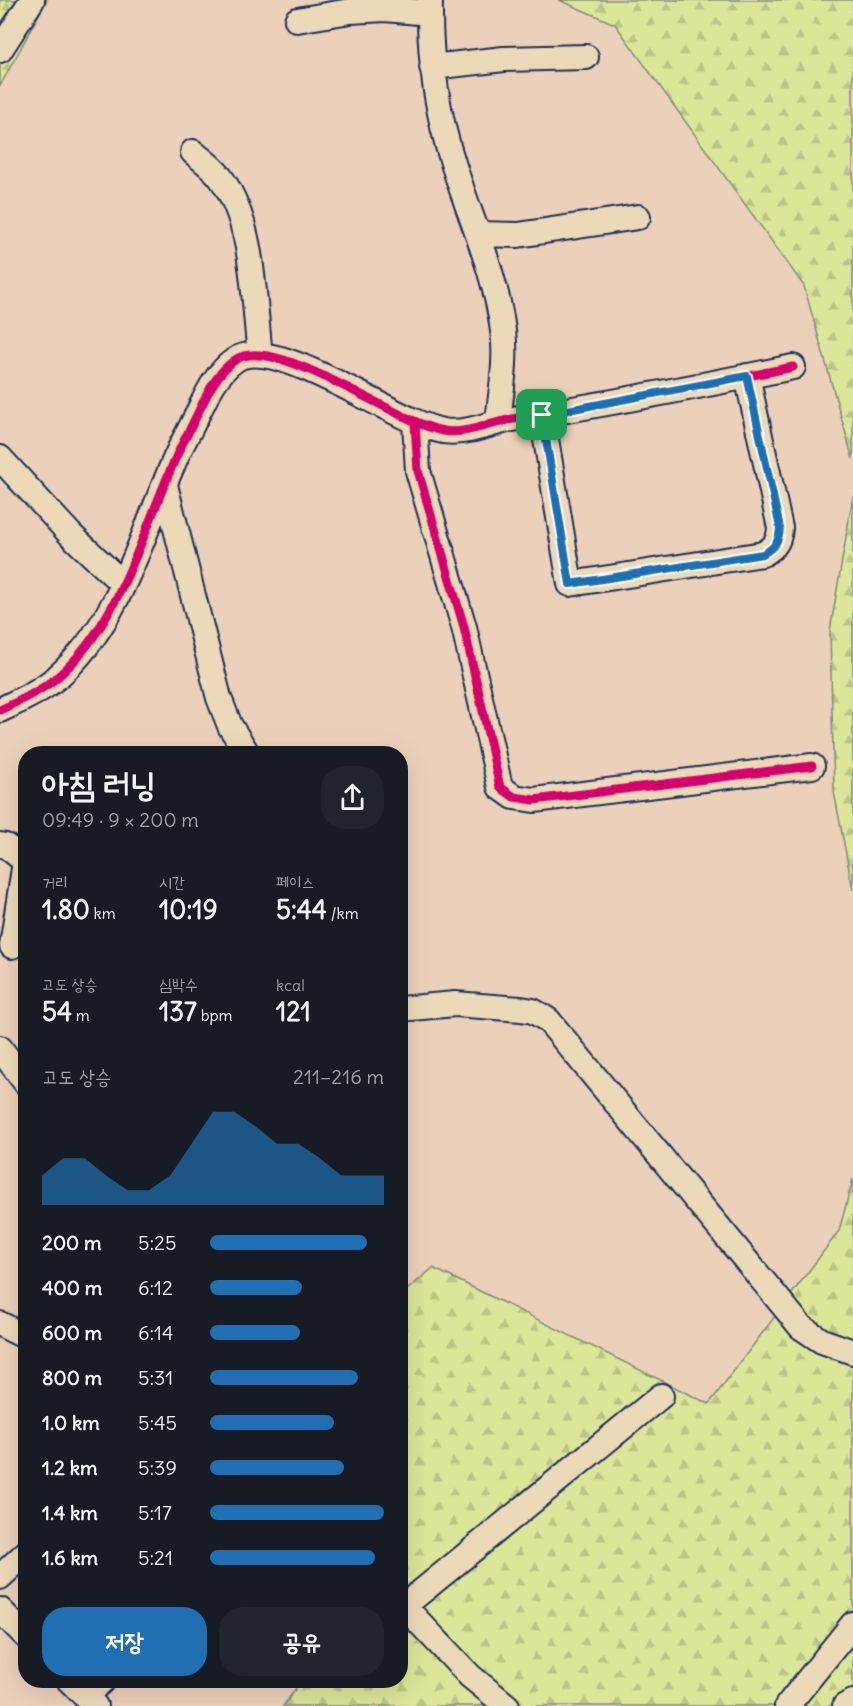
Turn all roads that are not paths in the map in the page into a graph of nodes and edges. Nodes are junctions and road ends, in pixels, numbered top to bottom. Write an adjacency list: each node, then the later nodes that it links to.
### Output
1 (32, 0): 4 (street)
2 (430, 7): 3 (street); 6 (street)
3 (297, 20)
4 (0, 50)
5 (586, 57): 6 (street)
6 (432, 67): 9 (street)
7 (193, 152): 10 (street)
8 (638, 217): 9 (street)
9 (478, 234): 14 (street)
10 (260, 354): 15 (street); 17 (street)
11 (793, 367): 12 (street)
12 (747, 376): 13 (street); 13 (street)
13 (542, 415): 14 (street)
14 (498, 422): 15 (street)
15 (415, 423): 21 (street)
16 (0, 458): 18 (street)
17 (165, 485): 18 (street); 20 (street)
18 (123, 584): 19 (street)
19 (0, 710)
20 (243, 746)
21 (812, 766)
22 (0, 844): 23 (street)
23 (18, 856)
24 (18, 907): 25 (street)
25 (12, 946)
26 (408, 1008): 31 (street)
27 (0, 1048): 28 (street)
28 (18, 1072)
29 (0, 1324): 30 (street)
30 (18, 1333)
31 (853, 1352)
32 (661, 1396): 35 (street)
33 (18, 1560): 34 (street)
34 (0, 1577)
35 (408, 1599)
36 (408, 1608): 41 (street)
37 (0, 1610): 39 (street)
38 (853, 1624): 42 (street)
39 (18, 1628)
40 (853, 1702): 43 (street)
41 (507, 1706)
42 (787, 1706)
43 (845, 1706)

